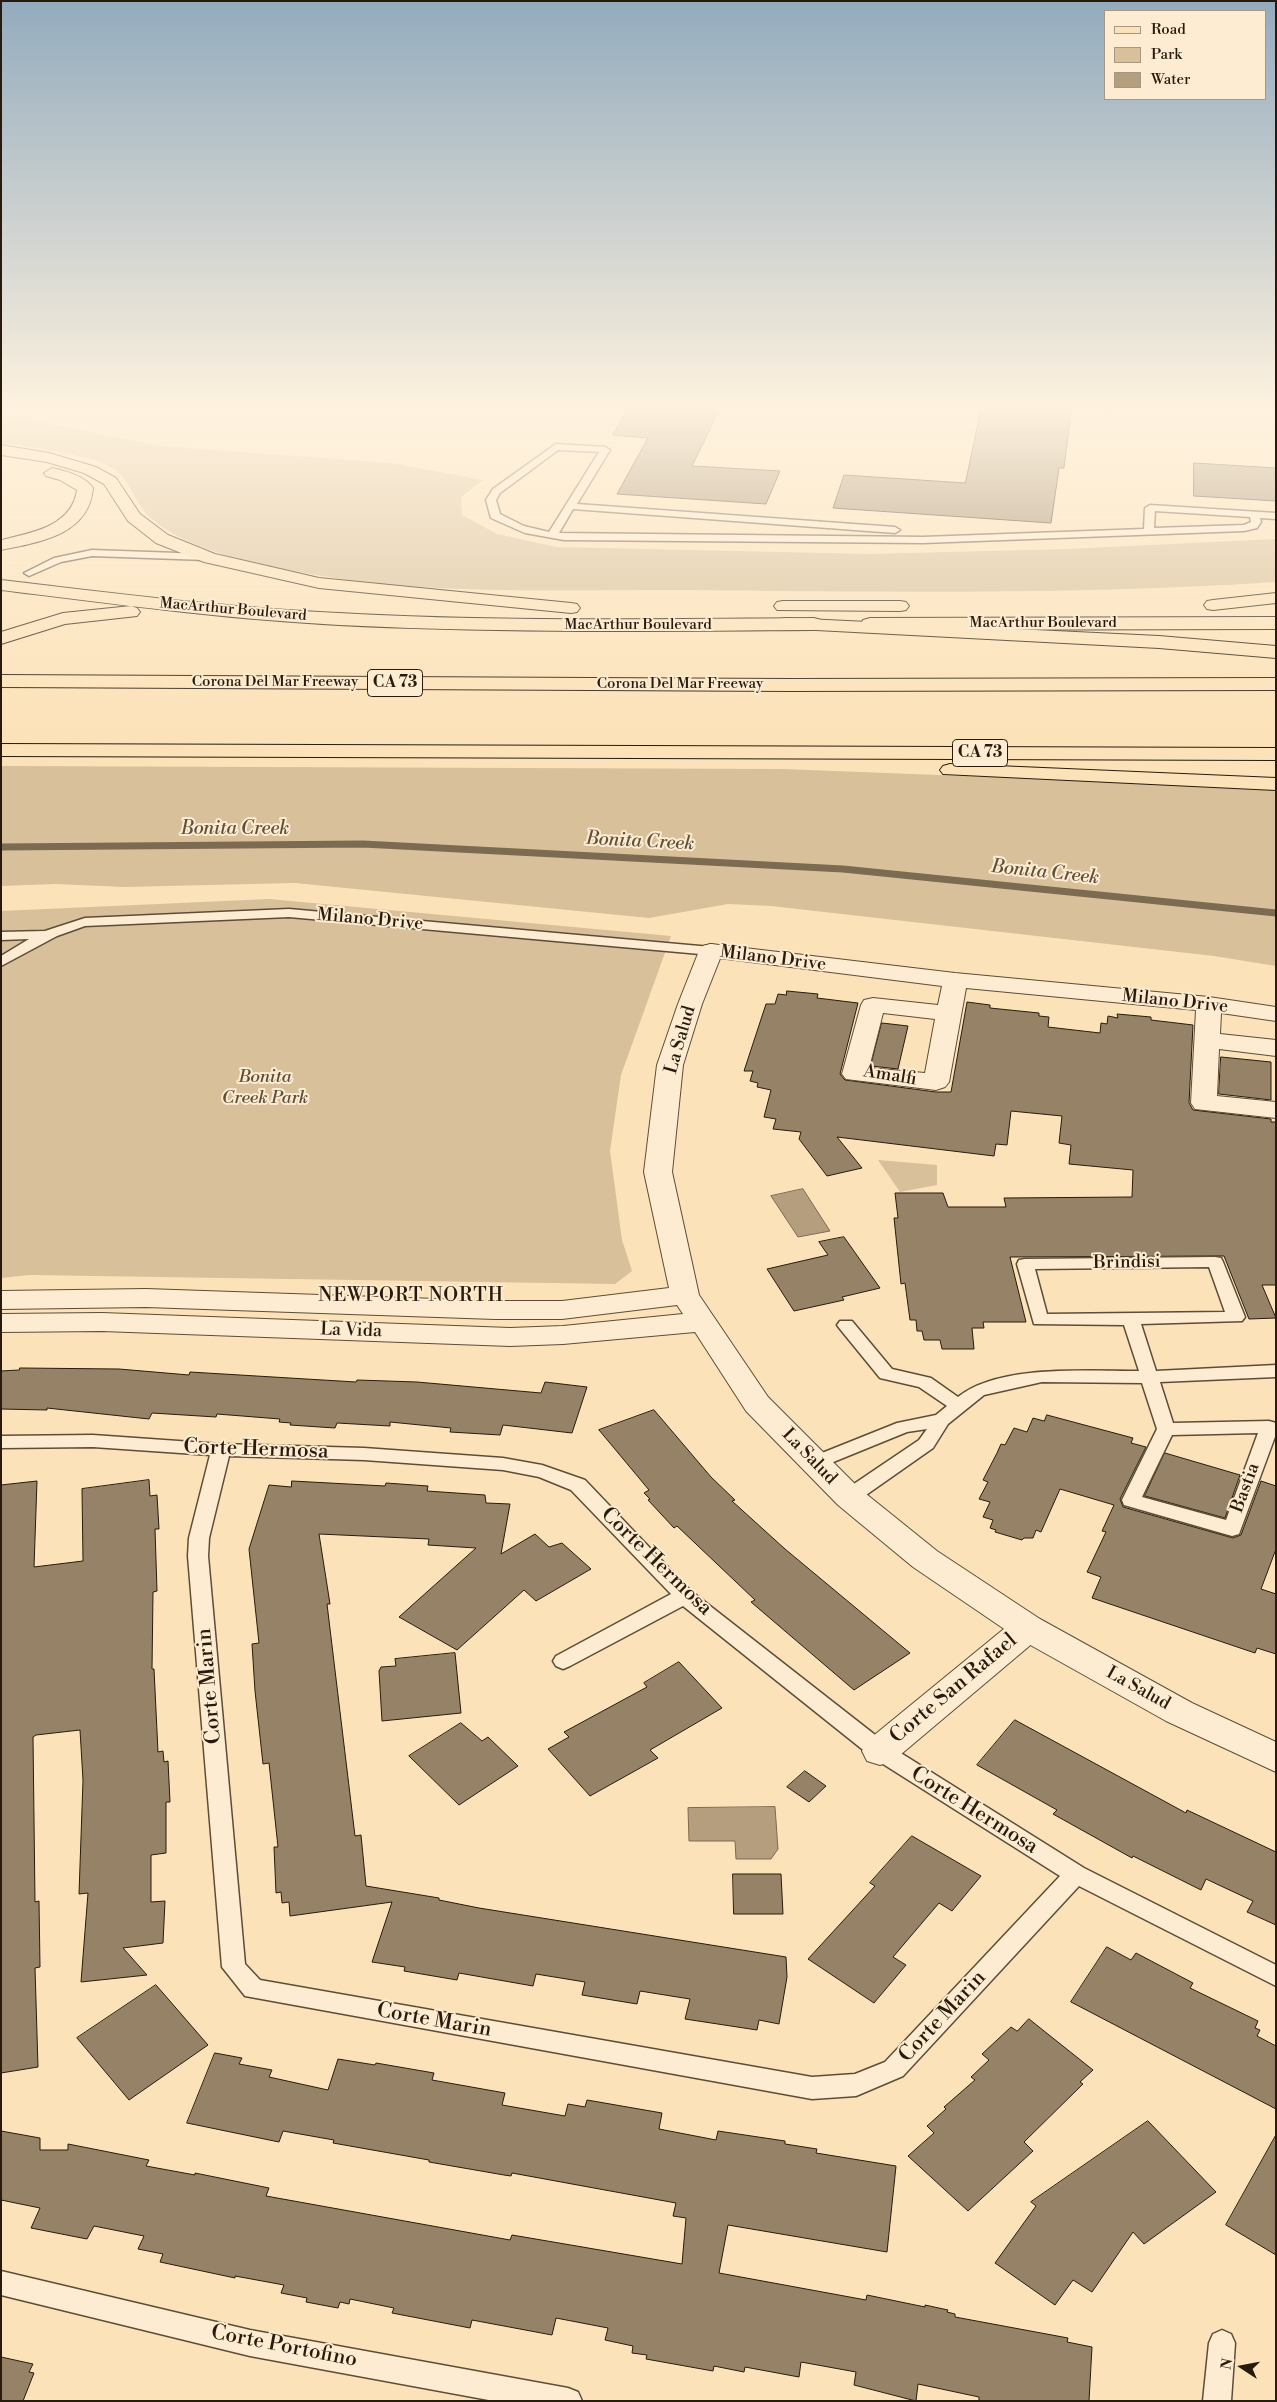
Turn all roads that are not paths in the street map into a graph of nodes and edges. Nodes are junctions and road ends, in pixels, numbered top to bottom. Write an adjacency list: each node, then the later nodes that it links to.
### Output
1 (73, 518): 11 (main road)
2 (135, 518): 12 (main road)
3 (499, 518): 9 (lane)
4 (563, 518): 9 (lane)
5 (736, 518): 10 (lane)
6 (1150, 518): 8 (lane)
7 (1255, 518): 8 (lane)
8 (1149, 532): 10 (lane)
9 (552, 536): 10 (lane)
10 (996, 537)
11 (1, 545)
12 (206, 557): 14 (lane); 23 (main road)
13 (1, 569): 14 (main road, MacArthur Boulevard)
14 (29, 573): 23 (main road, MacArthur Boulevard)
15 (1, 584): 24 (main road, MacArthur Boulevard)
16 (1276, 598): 18 (main road)
17 (1193, 605): 18 (main road)
18 (1212, 605): 21 (main road)
19 (770, 606): 20 (main road)
20 (919, 606)
21 (1276, 606)
22 (690, 607): 23 (main road, MacArthur Boulevard)
23 (571, 608)
24 (275, 614): 26 (main road, MacArthur Boulevard); 27 (main road)
25 (1276, 622): 26 (main road, MacArthur Boulevard)
26 (784, 624): 28 (main road)
27 (1, 638)
28 (1276, 652)
29 (1276, 666): 32 (main road)
30 (1, 681): 32 (main road, Corona Del Mar Freeway / CA 73)
31 (1276, 684): 32 (main road, CA 73)
32 (790, 685)
33 (1, 750): 34 (main road, CA 73)
34 (684, 751): 35 (main road, CA 73); 36 (main road)
35 (1276, 754)
36 (1276, 784)
37 (45, 934): 38 (lane); 39 (lane, Milano Drive); 40 (lane)
38 (1, 936)
39 (711, 951): 41 (street, Milano Drive); 48 (street, La Salud)
40 (1, 962)
41 (955, 980): 42 (street, Milano Drive); 43 (street)
42 (1209, 1004): 44 (street, Milano Drive); 45 (street)
43 (948, 1013)
44 (1276, 1014)
45 (1207, 1040): 46 (street); 47 (street)
46 (1276, 1048)
47 (1276, 1110)
48 (685, 1295): 49 (street, La Vida); 51 (street, La Salud)
49 (1, 1300)
50 (1131, 1319): 50 (lane, Brindisi); 55 (lane)
51 (701, 1322): 52 (street, La Vida); 61 (street, La Salud)
52 (1, 1323)
53 (846, 1325): 56 (lane)
54 (1276, 1371): 55 (lane)
55 (1148, 1377): 56 (lane); 58 (lane)
56 (959, 1406): 57 (lane)
57 (942, 1420): 61 (lane); 62 (lane)
58 (1166, 1429): 58 (lane, Bastia)
59 (1, 1442): 60 (lane, Corte Hermosa)
60 (221, 1450): 63 (lane, Corte Hermosa); 68 (lane, Corte Marin)
61 (814, 1463): 62 (street, La Salud)
62 (849, 1497): 64 (street, La Salud)
63 (684, 1596): 65 (lane); 66 (lane, Corte Hermosa)
64 (1028, 1628): 66 (street, Corte San Rafael); 67 (street, La Salud)
65 (563, 1661)
66 (880, 1751): 68 (lane, Corte Hermosa)
67 (1276, 1758)
68 (1076, 1874): 69 (lane, Corte Hermosa)
69 (1276, 1976)
70 (1, 2283): 72 (lane, Corte Portofino)
71 (1222, 2343): 73 (lane)
72 (568, 2401)
73 (1217, 2401)

